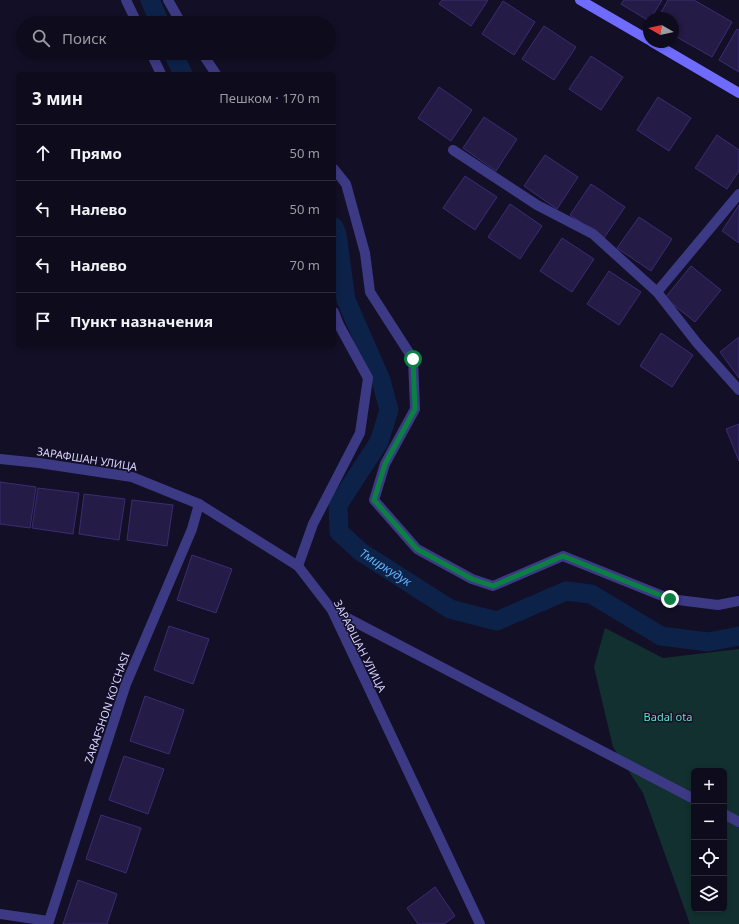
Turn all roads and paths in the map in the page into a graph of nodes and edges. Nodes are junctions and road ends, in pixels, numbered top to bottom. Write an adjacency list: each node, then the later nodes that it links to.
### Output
1 (126, 0): 4 (street)
2 (168, 0): 5 (street)
3 (580, 0): 6 (main road)
4 (134, 16)
5 (177, 16)
6 (643, 37)
7 (662, 48): 12 (main road)
8 (154, 60): 10 (street)
9 (207, 60): 11 (street)
10 (160, 72)
11 (215, 72)
12 (739, 93)
13 (453, 150): 16 (street)
14 (336, 172): 22 (street)
15 (739, 194): 16 (street)
16 (657, 292): 18 (street)
17 (336, 317): 21 (street)
18 (739, 390)
19 (0, 459): 20 (street, ЗАРАФШАН УЛИЦА)
20 (200, 504): 21 (street, ЗАРАФШАН УЛИЦА); 28 (street, ZARAFSHON KO'CHASI)
21 (298, 566): 23 (street, ЗАРАФШАН УЛИЦА)
22 (739, 601)
23 (332, 610): 24 (street); 29 (street, ЗАРАФШАН УЛИЦА)
24 (691, 797)
25 (727, 816): 26 (street)
26 (739, 822)
27 (0, 914): 28 (street)
28 (48, 923)
29 (480, 924)

